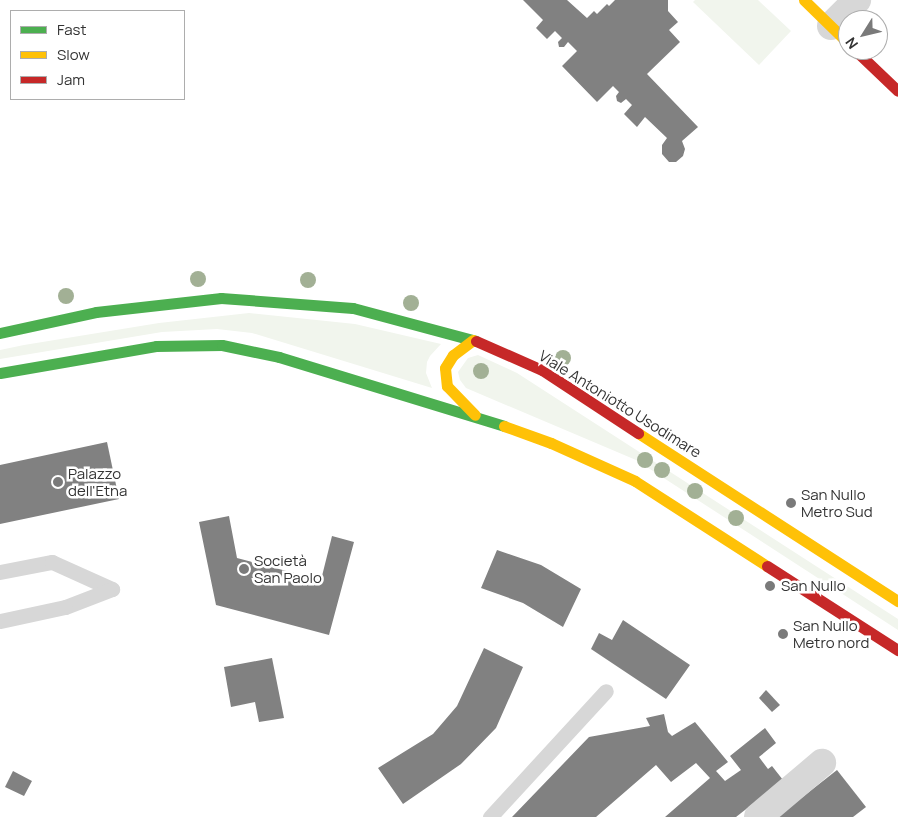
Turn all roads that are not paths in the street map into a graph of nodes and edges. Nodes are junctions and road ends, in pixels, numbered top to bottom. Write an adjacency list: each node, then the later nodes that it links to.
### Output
1 (804, 0): 2 (main road)
2 (838, 34)
3 (866, 60): 4 (main road)
4 (898, 91)
5 (0, 333): 6 (main road, Viale Antoniotto Usodimare)
6 (473, 340): 8 (main road); 10 (main road, Viale Antoniotto Usodimare)
7 (0, 373): 8 (main road)
8 (477, 417): 12 (main road)
9 (0, 572): 11 (lane)
10 (898, 601)
11 (0, 621)
12 (898, 650)
13 (606, 691): 15 (lane)
14 (822, 763): 16 (street)
15 (490, 817)
16 (758, 817)

